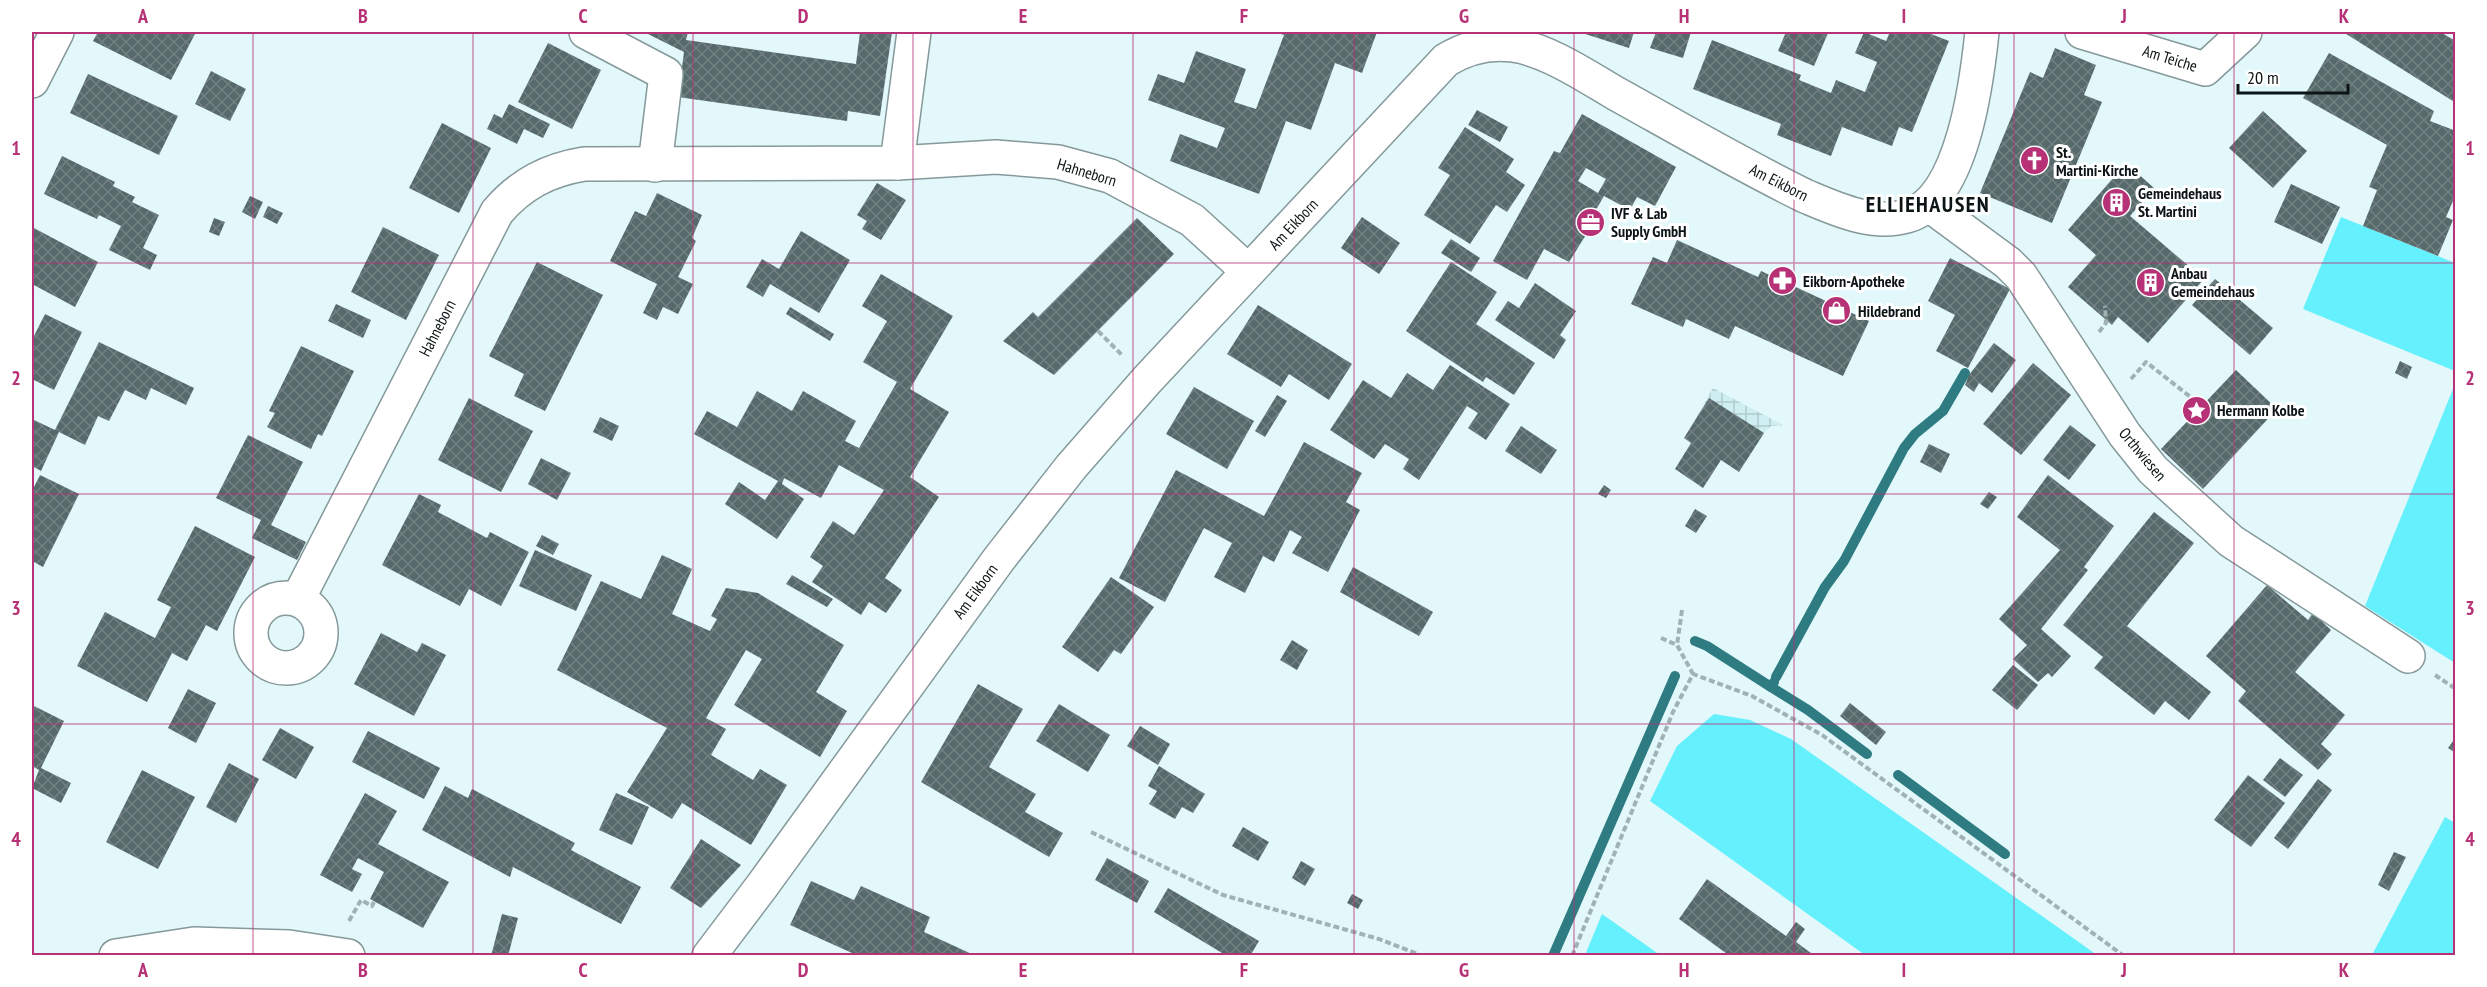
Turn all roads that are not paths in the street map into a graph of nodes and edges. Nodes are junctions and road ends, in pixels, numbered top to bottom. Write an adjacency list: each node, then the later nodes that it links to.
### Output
1 (57, 32): 7 (street)
2 (586, 32): 9 (street)
3 (914, 32): 8 (street)
4 (1982, 32): 10 (street, Am Eikborn)
5 (2082, 32): 6 (street, Am Teiche)
6 (2245, 32)
7 (32, 81)
8 (897, 163): 9 (street, Hahneborn); 11 (street, Hahneborn)
9 (655, 165): 12 (street, Hahneborn)
10 (1928, 204): 11 (street, Am Eikborn); 13 (street, Orthwiesen)
11 (1248, 272): 16 (street, Am Eikborn)
12 (298, 599)
13 (2408, 656)
14 (116, 956): 15 (street)
15 (348, 956)
16 (708, 956)

